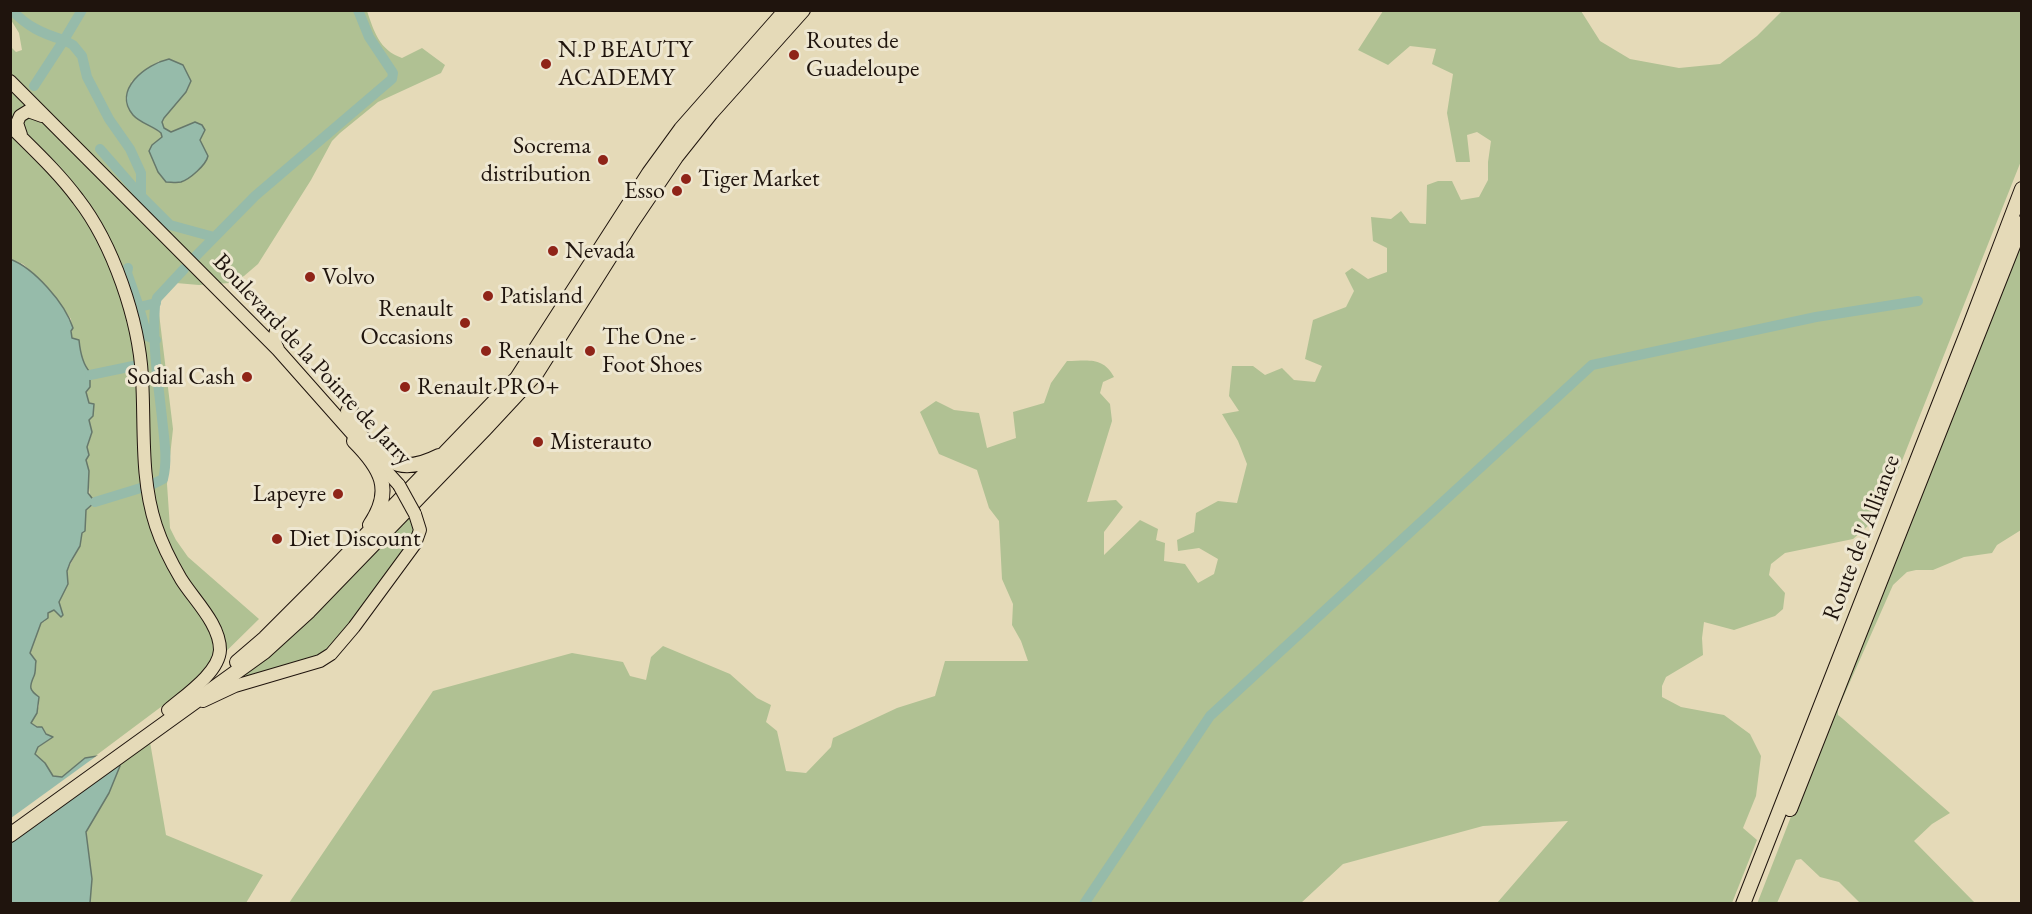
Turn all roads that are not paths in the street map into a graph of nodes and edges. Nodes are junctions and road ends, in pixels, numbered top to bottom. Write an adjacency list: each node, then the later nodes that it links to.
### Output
1 (781, 10): 4 (highway)
2 (786, 10): 4 (highway)
3 (803, 10): 19 (highway)
4 (745, 55): 16 (highway)
5 (11, 82): 6 (main road); 7 (main road, Boulevard de la Pointe de Jarry)
6 (10, 114)
7 (48, 120): 9 (main road); 13 (main road, Boulevard de la Pointe de Jarry)
8 (10, 126): 9 (main road)
9 (23, 139): 19 (main road)
10 (2022, 189): 23 (highway, Route de l'Alliance)
11 (2022, 223): 24 (highway, Route de l'Alliance)
12 (277, 326): 13 (main road)
13 (278, 350): 18 (main road, Boulevard de la Pointe de Jarry, bridge)
14 (351, 406): 16 (highway)
15 (354, 441): 17 (highway)
16 (446, 452): 17 (highway)
17 (316, 587): 19 (highway)
18 (235, 686): 19 (main road, Boulevard de la Pointe de Jarry); 20 (highway)
19 (174, 712): 20 (highway)
20 (137, 741): 21 (highway); 22 (highway)
21 (10, 823)
22 (10, 836)
23 (1743, 903)
24 (1753, 903)

